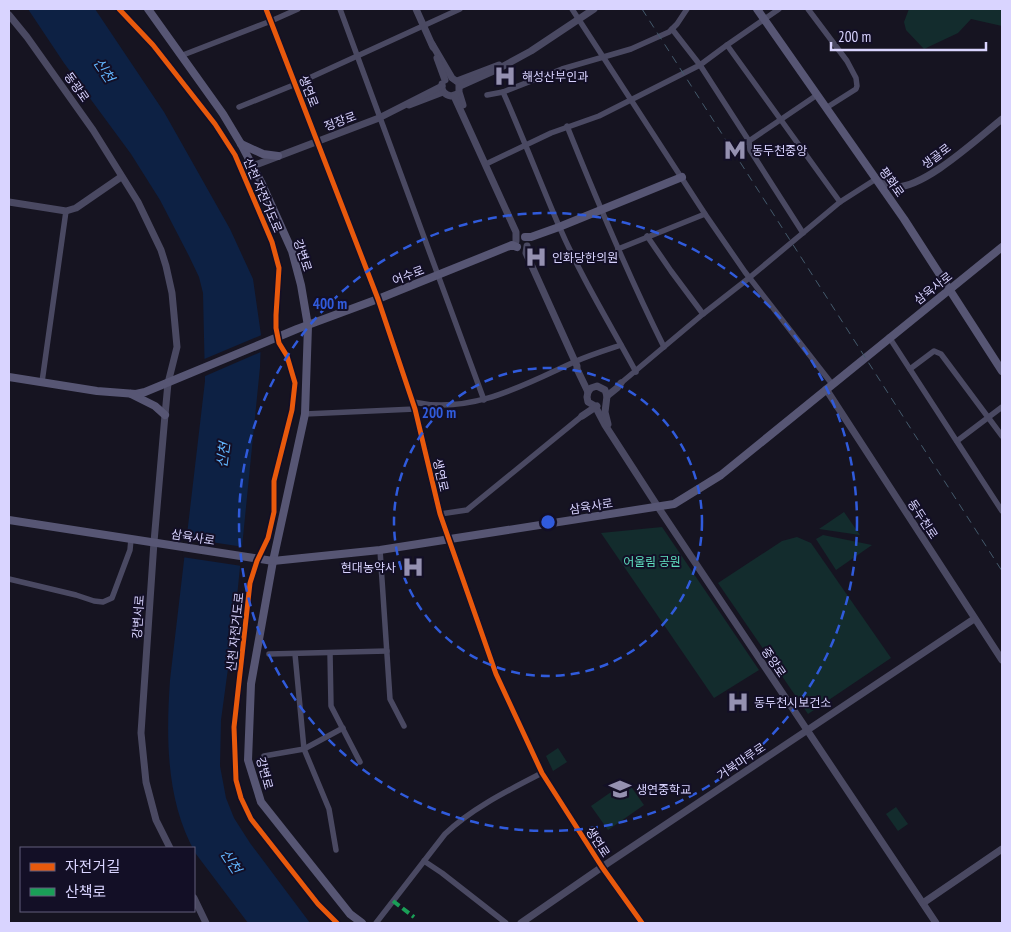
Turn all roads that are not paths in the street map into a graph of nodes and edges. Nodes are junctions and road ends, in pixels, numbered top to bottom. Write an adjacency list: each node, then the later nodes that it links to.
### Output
1 (148, 9): 20 (main road, 강변로)
2 (266, 9): 16 (street, 생연로)
3 (298, 9): 16 (street)
4 (340, 9): 21 (street)
5 (416, 9): 17 (street)
6 (460, 9): 17 (street)
7 (572, 9): 14 (street, 동두천로)
8 (594, 9): 14 (street)
9 (687, 9): 18 (street)
10 (757, 9): 15 (main road, 평화로)
11 (780, 9): 15 (street)
12 (808, 9): 31 (street)
13 (9, 15): 43 (street, 동광로)
14 (579, 19): 22 (street, 동두천로); 25 (street, 정장로)
15 (765, 19): 19 (street); 28 (main road, 평화로)
16 (271, 21): 20 (street); 24 (street, 생연로)
17 (424, 25): 21 (street); 25 (street)
18 (672, 29): 22 (street); 23 (street)
19 (727, 45): 23 (street); 34 (street)
20 (183, 55): 38 (main road, 강변로)
21 (357, 55): 24 (street); 32 (street)
22 (604, 56): 26 (street); 29 (street, 동두천로)
23 (700, 65): 29 (street); 37 (street)
24 (296, 84): 30 (street); 36 (street, 생연로)
25 (452, 86): 32 (street, 정장로); 41 (street)
26 (504, 92): 27 (street); 39 (street)
27 (487, 95)
28 (817, 95): 31 (main road, 평화로); 34 (street)
29 (632, 101): 35 (street); 44 (street, 동두천로)
30 (239, 107)
31 (826, 108): 45 (main road, 평화로)
32 (379, 118): 36 (street, 정장로); 57 (street)
33 (1002, 119): 45 (street, 생골로)
34 (780, 120): 37 (street); 47 (street)
35 (567, 126): 39 (street); 48 (street)
36 (318, 141): 40 (street, 정장로); 60 (street, 생연로)
37 (747, 142): 52 (street)
38 (241, 144): 40 (main road); 42 (main road, 강변로)
39 (527, 144): 41 (street); 51 (street)
40 (278, 156): 42 (street, 정장로)
41 (486, 164): 54 (street)
42 (253, 166): 62 (main road, 강변로)
43 (121, 177): 49 (street); 72 (street)
44 (682, 177): 48 (main road, 어수로); 50 (street, 동두천로)
45 (876, 179): 47 (street); 59 (main road, 평화로)
46 (9, 202): 49 (street)
47 (840, 202): 52 (street)
48 (601, 210): 51 (main road, 어수로); 56 (street)
49 (66, 211): 71 (street)
50 (705, 214): 53 (street); 58 (street, 동두천로)
51 (559, 227): 54 (main road, 어수로); 64 (street)
52 (803, 233): 58 (street)
53 (647, 236): 56 (street); 61 (street)
54 (522, 243): 57 (main road, 어수로); 66 (street)
55 (1002, 247): 59 (main road, 삼육사로)
56 (618, 249): 65 (street)
57 (438, 276): 60 (main road, 어수로); 79 (street)
58 (749, 278): 61 (street); 75 (street, 동두천로)
59 (950, 289): 63 (main road, 삼육사로); 68 (main road, 평화로)
60 (378, 299): 62 (main road, 어수로); 81 (street, 생연로)
61 (703, 314): 65 (street)
62 (308, 326): 72 (main road, 어수로); 84 (main road, 강변로)
63 (889, 337): 67 (street); 75 (main road, 삼육사로)
64 (621, 345): 66 (street); 69 (street)
65 (664, 347): 69 (street)
66 (576, 364): 74 (street); 76 (street); 79 (street)
67 (910, 369): 88 (street); 91 (street)
68 (1002, 371)
69 (636, 372): 73 (street)
70 (9, 377): 71 (main road, 어수로)
71 (42, 382): 77 (main road, 어수로)
72 (168, 383): 77 (main road, 어수로); 86 (street, 강변서로)
73 (621, 383): 78 (street)
74 (596, 386): 76 (street); 78 (street)
75 (829, 387): 92 (main road, 삼육사로); 102 (street, 동두천로)
76 (588, 392): 80 (street)
77 (129, 393): 86 (main road)
78 (606, 395): 82 (street); 89 (street)
79 (484, 400): 81 (street)
80 (588, 402): 82 (street); 85 (street)
81 (414, 406): 84 (street); 94 (street, 생연로)
82 (595, 406): 85 (street); 87 (street, 중앙로)
83 (1002, 407): 88 (street)
84 (305, 414): 100 (main road, 강변로)
85 (584, 414): 87 (street); 94 (street)
86 (165, 415): 98 (street, 강변서로)
87 (601, 418): 89 (street, 중앙로)
88 (989, 418): 90 (street); 91 (street)
89 (610, 432): 92 (street, 중앙로)
90 (1002, 436)
91 (957, 442): 93 (street)
92 (658, 507): 97 (main road, 삼육사로); 110 (street, 중앙로)
93 (1002, 511)
94 (440, 514): 97 (street, 생연로)
95 (9, 520): 96 (main road, 삼육사로)
96 (131, 539): 98 (main road, 삼육사로); 101 (street)
97 (448, 539): 99 (main road, 삼육사로); 114 (street, 생연로)
98 (158, 543): 100 (main road, 삼육사로); 115 (street, 강변서로)
99 (380, 550): 100 (main road, 삼육사로); 103 (street)
100 (273, 561): 123 (main road, 강변로)
101 (9, 579)
102 (974, 618): 107 (street, 동두천로); 110 (street, 거북마루로)
103 (387, 650): 104 (street); 108 (street)
104 (330, 653): 106 (street); 109 (street)
105 (269, 654): 106 (street)
106 (295, 654): 111 (street)
107 (1002, 660)
108 (404, 726)
109 (343, 728): 111 (street); 113 (street)
110 (807, 730): 119 (street, 거북마루로); 121 (street, 중앙로)
111 (304, 749): 112 (street); 117 (street)
112 (264, 756)
113 (360, 762)
114 (542, 773): 118 (street); 119 (street, 생연로)
115 (170, 847)
116 (1002, 849): 121 (street)
117 (336, 850)
118 (424, 861): 124 (street); 125 (street)
119 (602, 867): 126 (street, 거북마루로); 127 (street, 생연로)
120 (195, 900): 122 (street)
121 (923, 903): 128 (street, 중앙로)
122 (206, 923)
123 (362, 923)
124 (376, 923)
125 (506, 923)
126 (522, 923)
127 (642, 923)
128 (936, 923)

